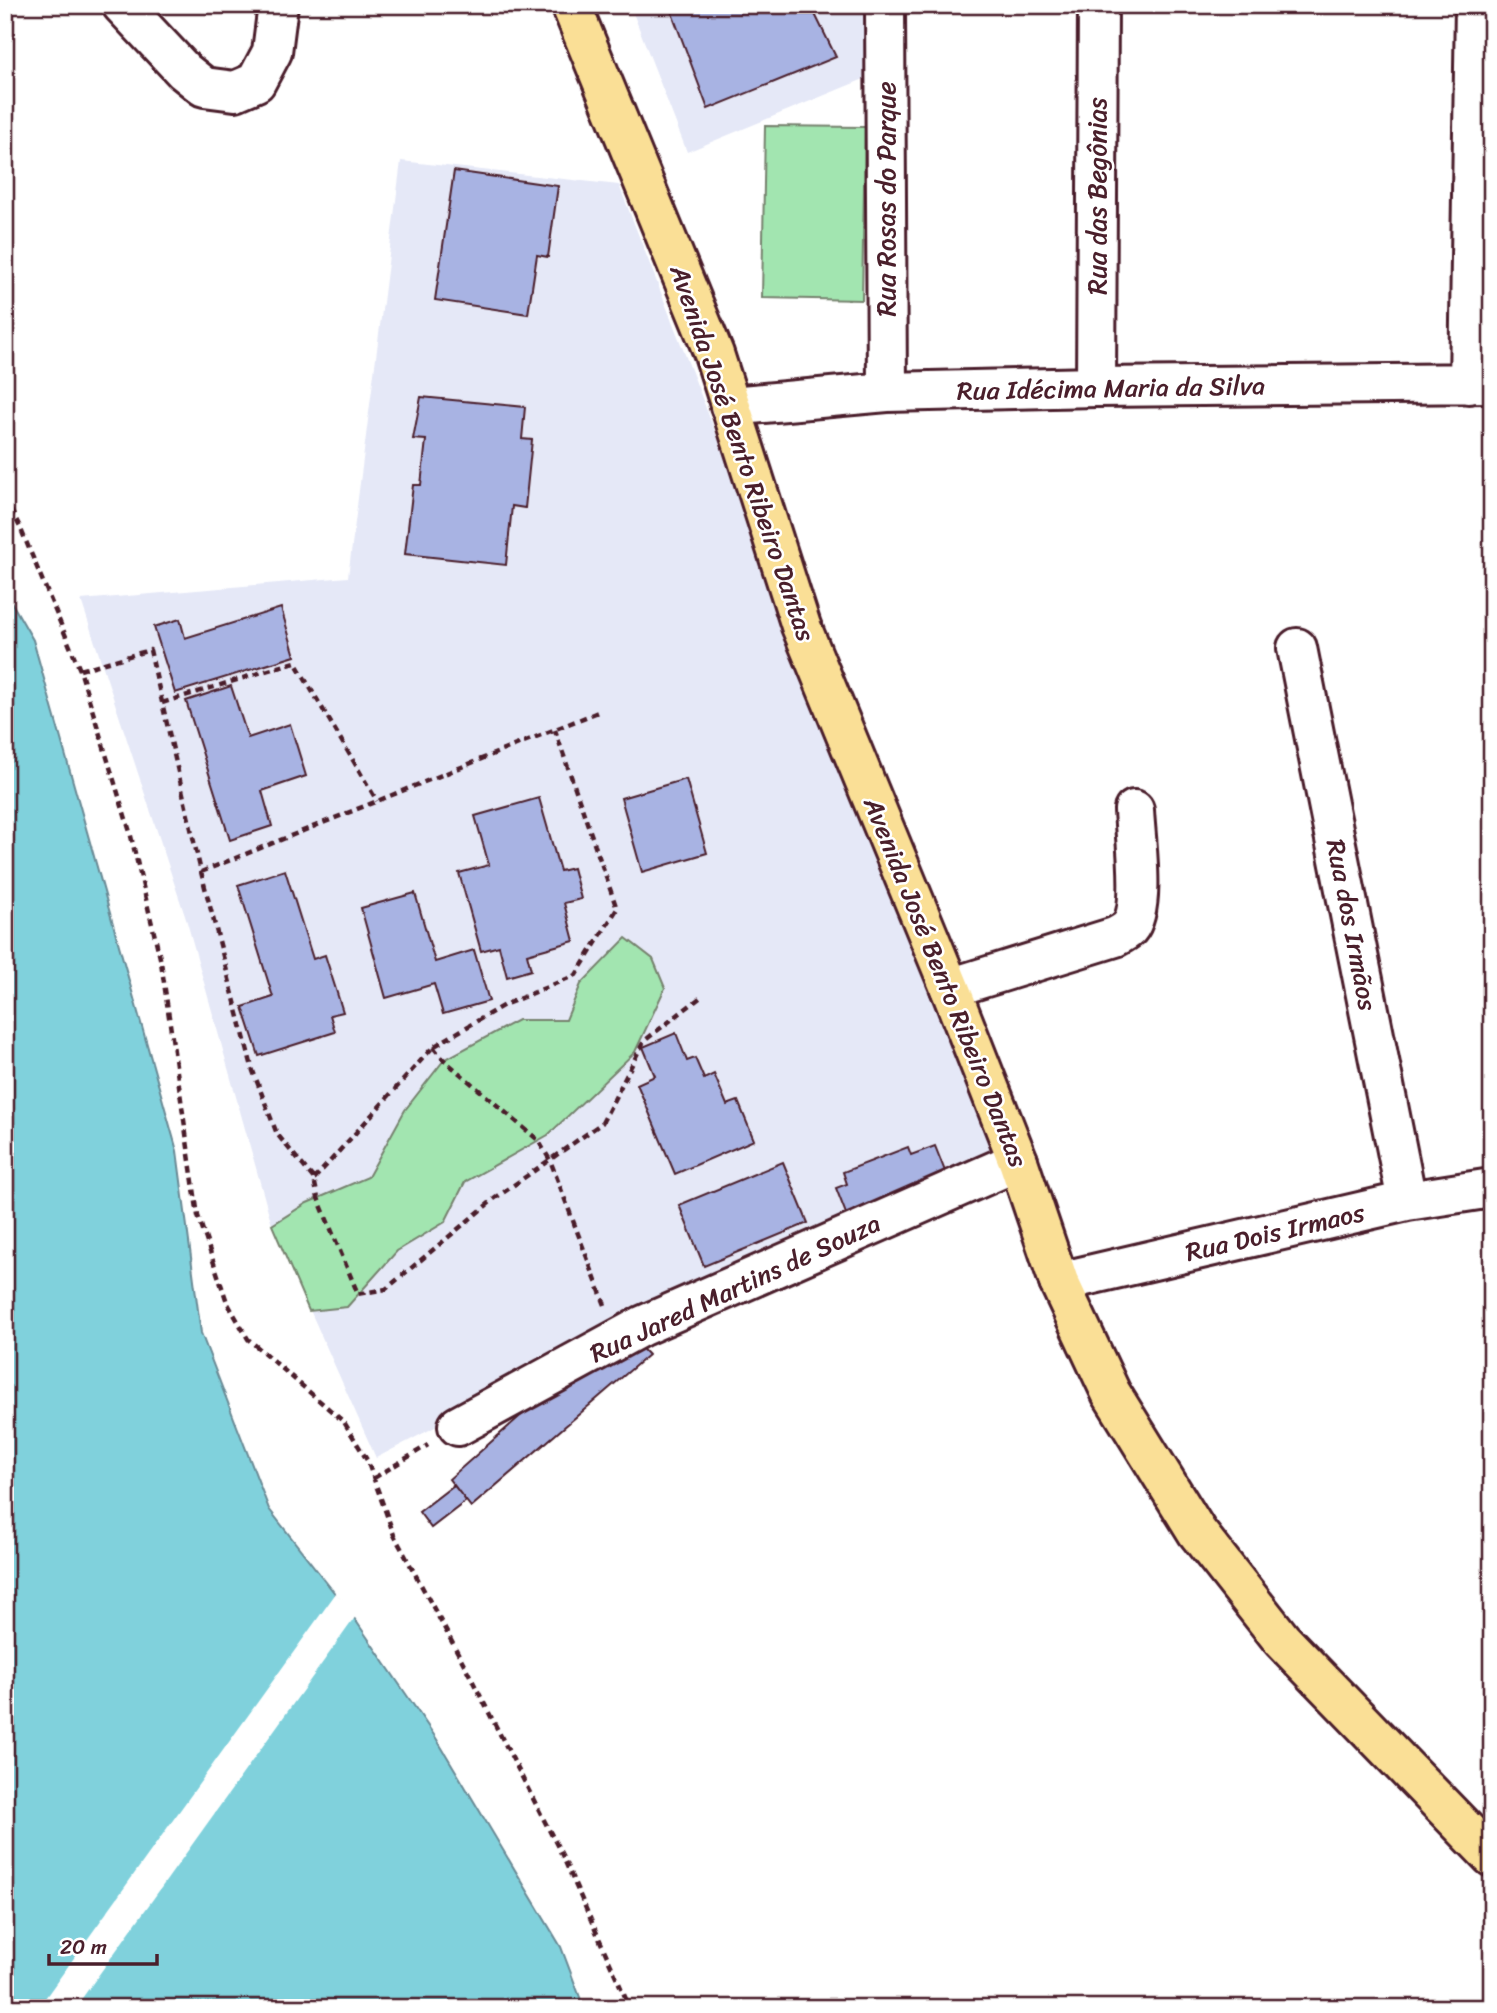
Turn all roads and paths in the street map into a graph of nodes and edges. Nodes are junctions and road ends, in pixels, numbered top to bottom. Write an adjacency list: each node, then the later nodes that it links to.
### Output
1 (122, 5): 2 (street)
2 (278, 5)
3 (571, 5): 10 (main road, Avenida José Bento Ribeiro Dantas)
4 (885, 5): 9 (street, Rua Rosas do Parque)
5 (1098, 5): 8 (street, Rua das Begônias)
6 (1475, 5): 7 (street)
7 (1480, 384): 8 (street, Rua Idécima Maria da Silva)
8 (1096, 387): 9 (street, Rua Idécima Maria da Silva)
9 (887, 392): 10 (street, Rua Idécima Maria da Silva)
10 (730, 407): 20 (main road, Avenida José Bento Ribeiro Dantas)
11 (5, 499): 13 (path)
12 (1297, 649): 27 (street, Rua dos Irmãos)
13 (80, 670): 14 (path); 31 (path)
14 (162, 704): 17 (path); 19 (path)
15 (598, 712): 16 (path)
16 (555, 730): 17 (path); 22 (path)
17 (377, 802): 19 (path)
18 (1134, 810): 20 (street)
19 (201, 872): 25 (path)
20 (950, 988): 24 (main road, Avenida José Bento Ribeiro Dantas)
21 (701, 997): 23 (path)
22 (433, 1047): 23 (path); 25 (path)
23 (550, 1160): 25 (path); 29 (path)
24 (1018, 1161): 28 (main road, Avenida José Bento Ribeiro Dantas); 29 (street, Rua Jared Martins de Souza)
25 (314, 1179)
26 (1492, 1188): 27 (street, Rua Dois Irmaos)
27 (1408, 1201): 28 (street, Rua Dois Irmaos)
28 (1059, 1282): 32 (main road, Avenida José Bento Ribeiro Dantas)
29 (617, 1338): 30 (street, Rua Jared Martins de Souza)
30 (458, 1426): 31 (path)
31 (374, 1478): 33 (path)
32 (1492, 1857)
33 (630, 2008)

